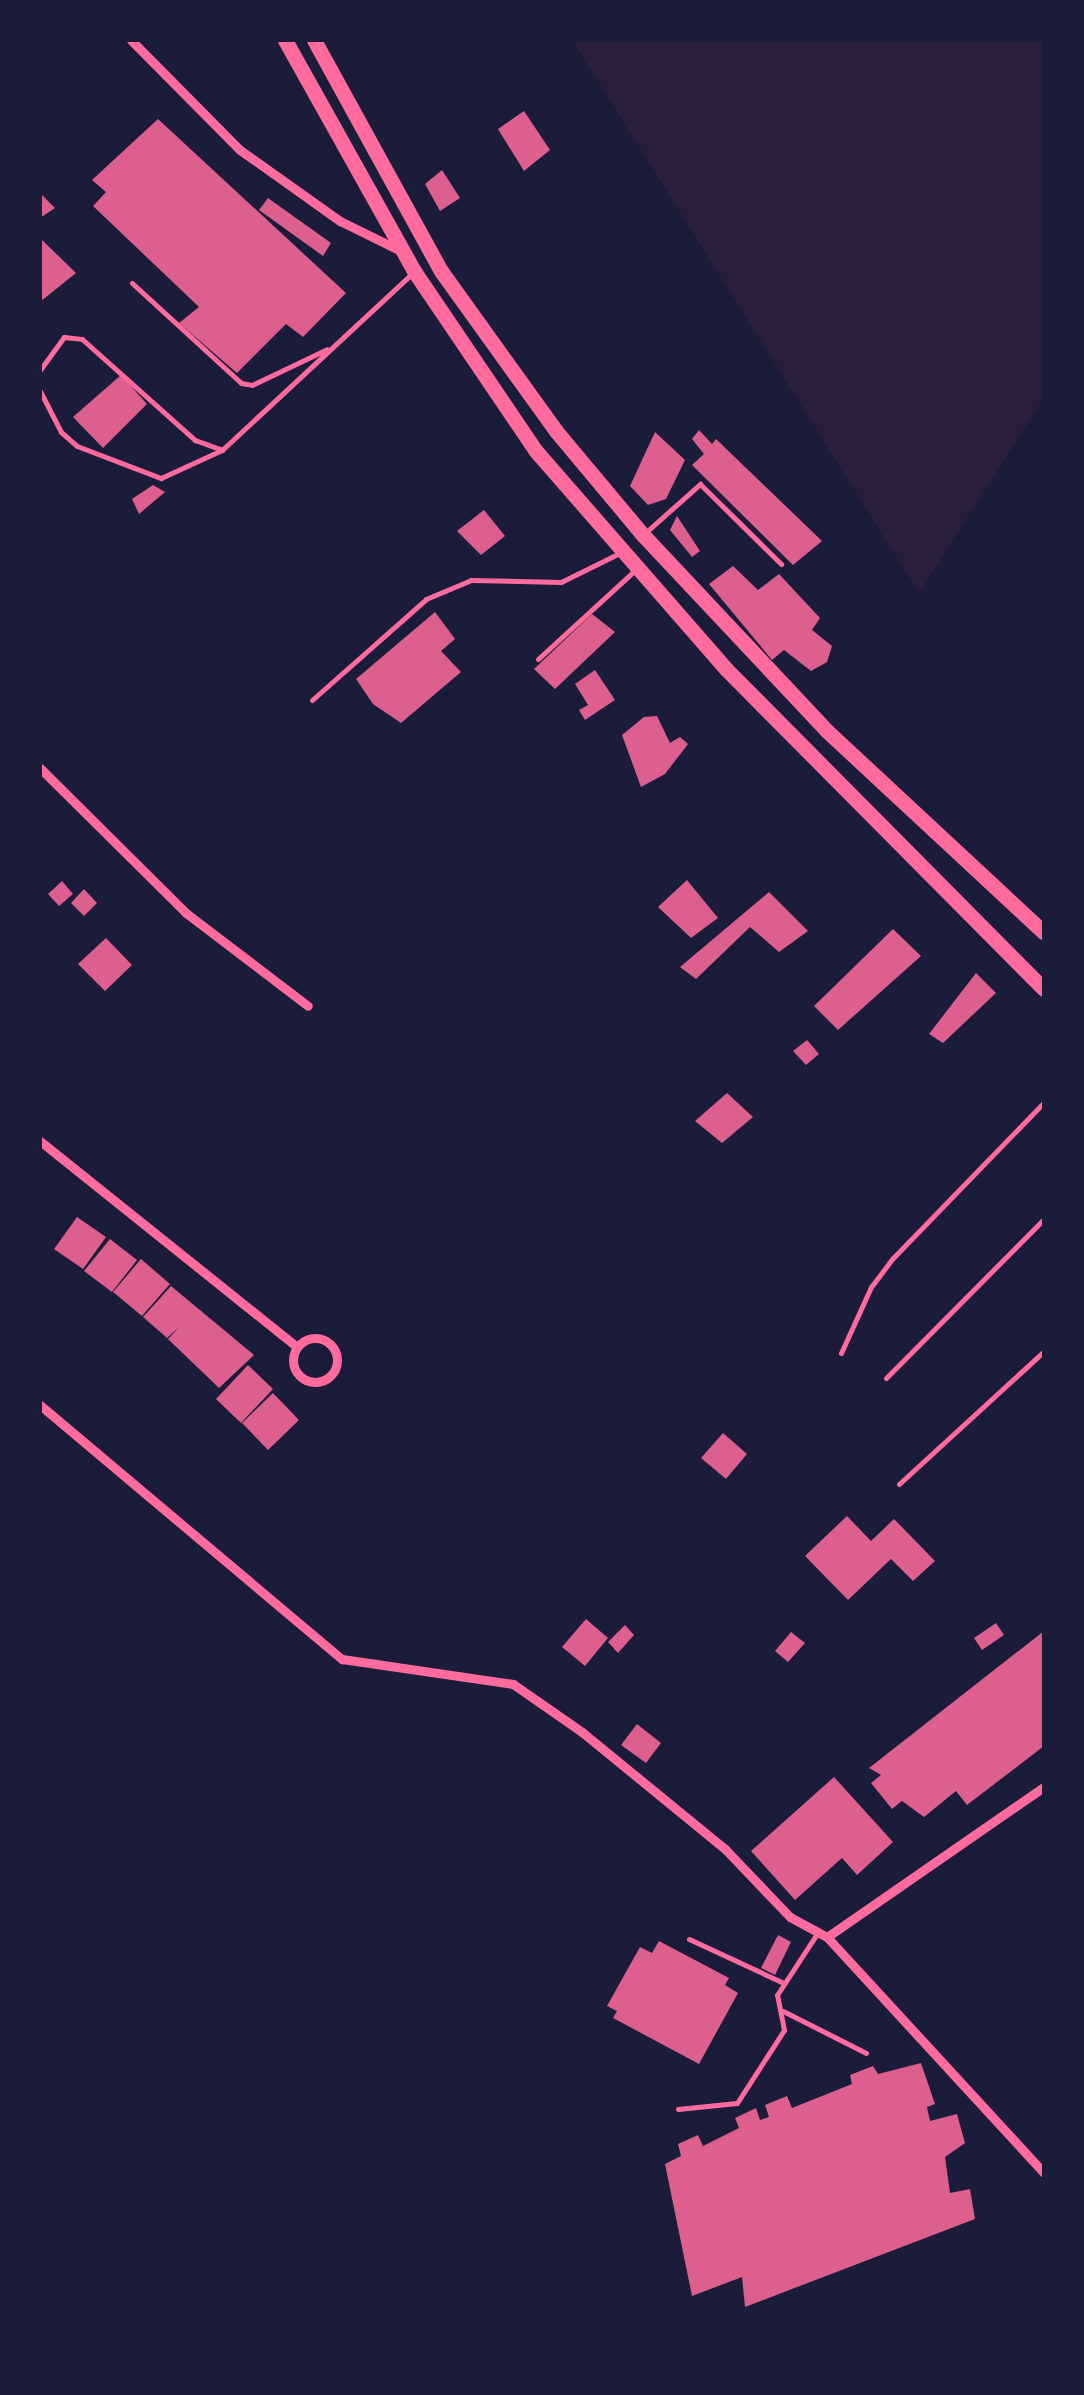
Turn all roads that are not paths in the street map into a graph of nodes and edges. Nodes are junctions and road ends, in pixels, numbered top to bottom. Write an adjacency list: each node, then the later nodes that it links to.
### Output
1 (131, 40): 4 (street)
2 (285, 40): 4 (highway)
3 (314, 40): 11 (highway)
4 (405, 253): 5 (highway)
5 (414, 271): 7 (lane); 12 (highway)
6 (132, 283): 7 (lane)
7 (334, 346): 10 (lane)
8 (40, 370): 10 (lane)
9 (40, 391): 10 (lane)
10 (222, 450)
11 (643, 535): 13 (lane); 18 (highway)
12 (620, 553): 14 (highway); 16 (lane)
13 (782, 564)
14 (635, 570): 15 (lane); 19 (highway)
15 (538, 658)
16 (312, 700)
17 (40, 768): 20 (street)
18 (1044, 933)
19 (1044, 989)
20 (308, 1006)
21 (1044, 1102): 26 (lane)
22 (40, 1141): 24 (street)
23 (1044, 1219): 27 (lane)
24 (296, 1347): 24 (street)
25 (1044, 1350): 29 (lane)
26 (841, 1353)
27 (886, 1378)
28 (40, 1405): 31 (street)
29 (898, 1484)
30 (1044, 1787): 31 (street)
31 (822, 1934): 33 (lane); 37 (street)
32 (689, 1939): 33 (lane)
33 (784, 1983): 34 (lane)
34 (783, 2011): 35 (lane); 36 (lane)
35 (866, 2053)
36 (678, 2109)
37 (1044, 2173)

